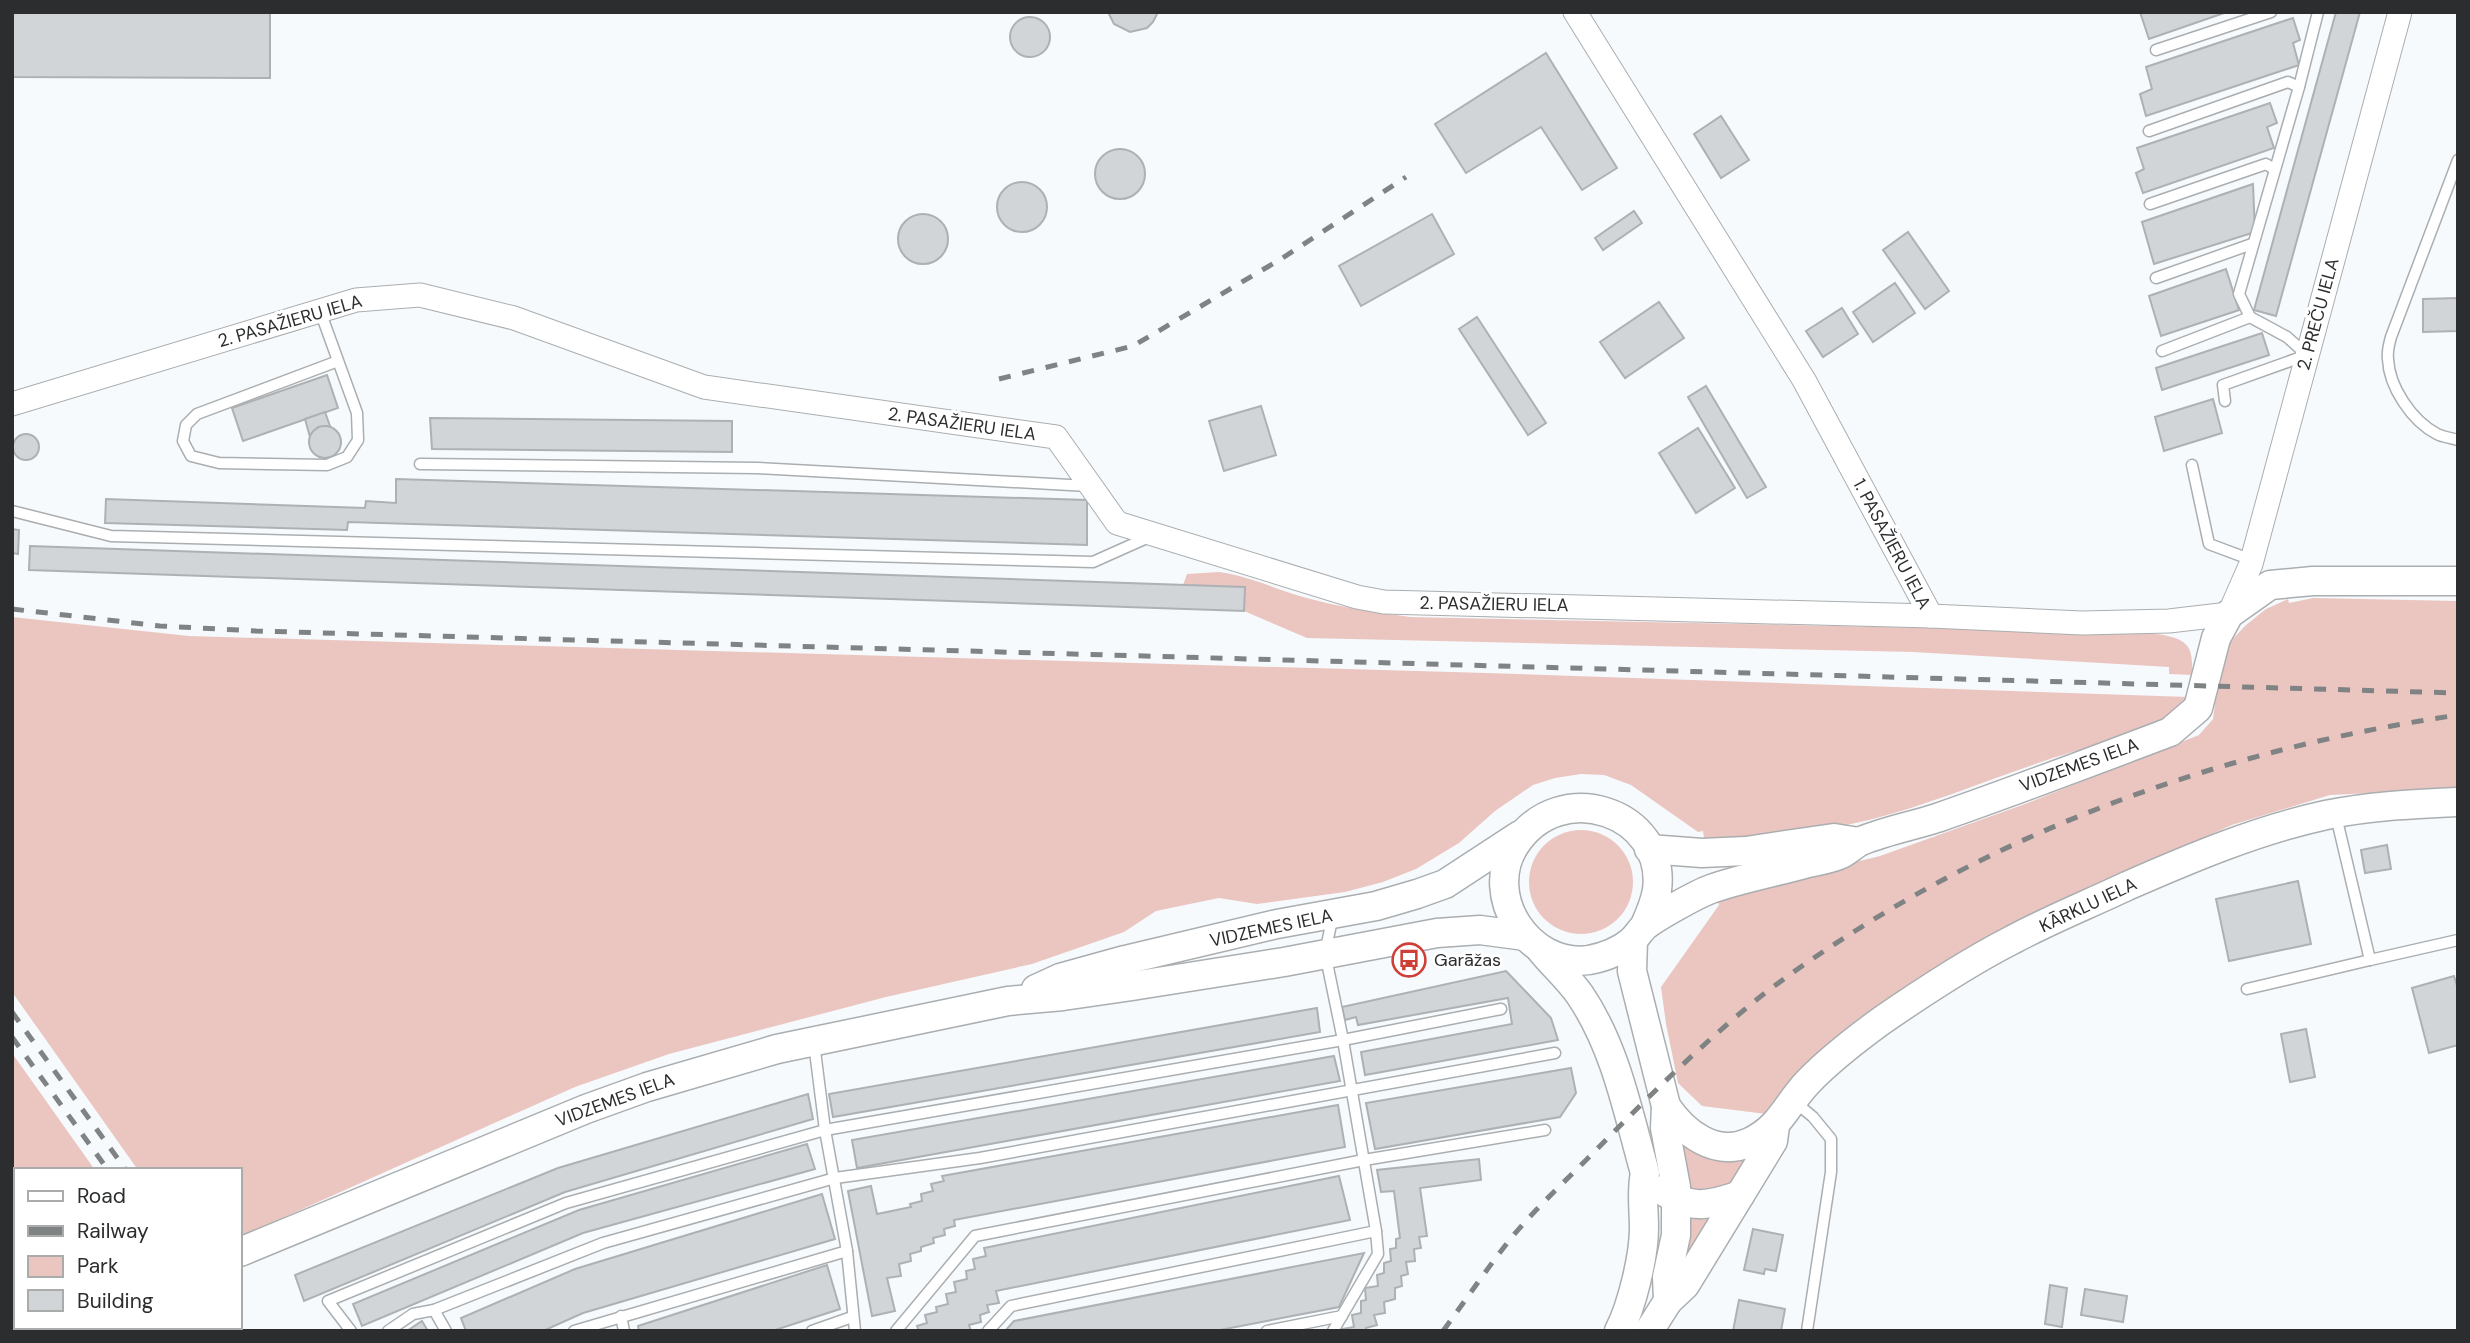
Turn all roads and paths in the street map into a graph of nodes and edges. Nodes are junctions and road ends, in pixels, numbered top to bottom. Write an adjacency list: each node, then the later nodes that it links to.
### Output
1 (1575, 12): 29 (street, 1. PASAŽIERU IELA)
2 (2271, 12): 5 (lane)
3 (2318, 12): 6 (lane)
4 (2400, 12): 16 (street, 2. PREČU IELA)
5 (2156, 50)
6 (2299, 87): 7 (lane); 9 (lane)
7 (2148, 131)
8 (2458, 160): 20 (lane)
9 (2274, 169): 10 (lane); 11 (lane)
10 (2150, 204)
11 (2252, 244): 12 (lane); 14 (lane)
12 (2156, 278)
13 (320, 311): 17 (lane); 19 (street, 2. PASAŽIERU IELA); 23 (street, 2. PASAŽIERU IELA)
14 (2250, 317): 15 (lane); 16 (lane)
15 (2162, 351)
16 (2307, 355): 18 (lane); 26 (street, 2. PREČU IELA)
17 (338, 361): 17 (lane)
18 (2225, 401)
19 (12, 404)
20 (2458, 440)
21 (420, 464): 23 (lane)
22 (2192, 465): 26 (lane)
23 (1091, 487): 25 (street, 2. PASAŽIERU IELA)
24 (12, 511): 25 (lane)
25 (1154, 534): 29 (street, 2. PASAŽIERU IELA)
26 (2252, 560): 28 (street, 2. PREČU IELA)
27 (2458, 581): 28 (street, 1. PASAŽIERU IELA)
28 (2230, 614): 29 (street, 1. PASAŽIERU IELA); 33 (street, VIDZEMES IELA)
29 (1931, 616)
30 (2458, 802): 31 (street, KĀRKLU IELA)
31 (2335, 814): 40 (lane); 48 (street, KĀRKLU IELA)
32 (1524, 832): 34 (street, VIDZEMES IELA); 35 (street, VIDZEMES IELA); 38 (street, VIDZEMES IELA)
33 (1859, 842): 34 (street, VIDZEMES IELA); 36 (street, VIDZEMES IELA)
34 (1649, 849): 36 (street, VIDZEMES IELA)
35 (1333, 915): 39 (lane); 42 (street, VIDZEMES IELA)
36 (1639, 933): 38 (street, VIDZEMES IELA); 49 (street, KĀRKLU IELA)
37 (2458, 940): 40 (lane)
38 (1532, 942): 39 (street, VIDZEMES IELA); 54 (street)
39 (1325, 954): 42 (street, VIDZEMES IELA); 44 (lane)
40 (2370, 960): 41 (lane)
41 (2247, 989)
42 (1008, 1001): 45 (street, VIDZEMES IELA)
43 (1501, 1009): 44 (lane)
44 (1343, 1040): 47 (lane); 51 (lane)
45 (813, 1041): 51 (lane); 59 (street, VIDZEMES IELA)
46 (1555, 1053): 47 (lane)
47 (1352, 1090): 53 (lane); 55 (lane)
48 (1794, 1101): 50 (street, KĀRKLU IELA); 79 (lane)
49 (1666, 1106): 50 (street, KĀRKLU IELA); 57 (street, KĀRKLU IELA)
50 (1775, 1126): 56 (street, KĀRKLU IELA)
51 (825, 1130): 55 (lane); 66 (lane)
52 (1545, 1130): 53 (lane)
53 (1364, 1160): 58 (lane); 73 (lane)
54 (1645, 1173): 57 (street); 77 (street)
55 (835, 1178): 60 (lane); 62 (lane)
56 (1740, 1195): 57 (street); 61 (street, KĀRKLU IELA)
57 (1676, 1200): 61 (street, KĀRKLU IELA)
58 (1376, 1231): 64 (lane); 74 (lane)
59 (242, 1249)
60 (847, 1251): 63 (lane); 65 (lane)
61 (1668, 1301): 78 (street, KĀRKLU IELA)
62 (434, 1310): 67 (lane); 68 (lane)
63 (621, 1316): 69 (lane); 70 (lane)
64 (1342, 1316): 75 (lane); 76 (lane)
65 (852, 1317): 71 (lane); 72 (lane)
66 (351, 1331)
67 (388, 1331)
68 (446, 1331)
69 (574, 1331)
70 (624, 1331)
71 (812, 1331)
72 (855, 1331)
73 (896, 1331)
74 (988, 1331)
75 (1267, 1331)
76 (1333, 1331)
77 (1619, 1331)
78 (1649, 1331)
79 (1807, 1331)

